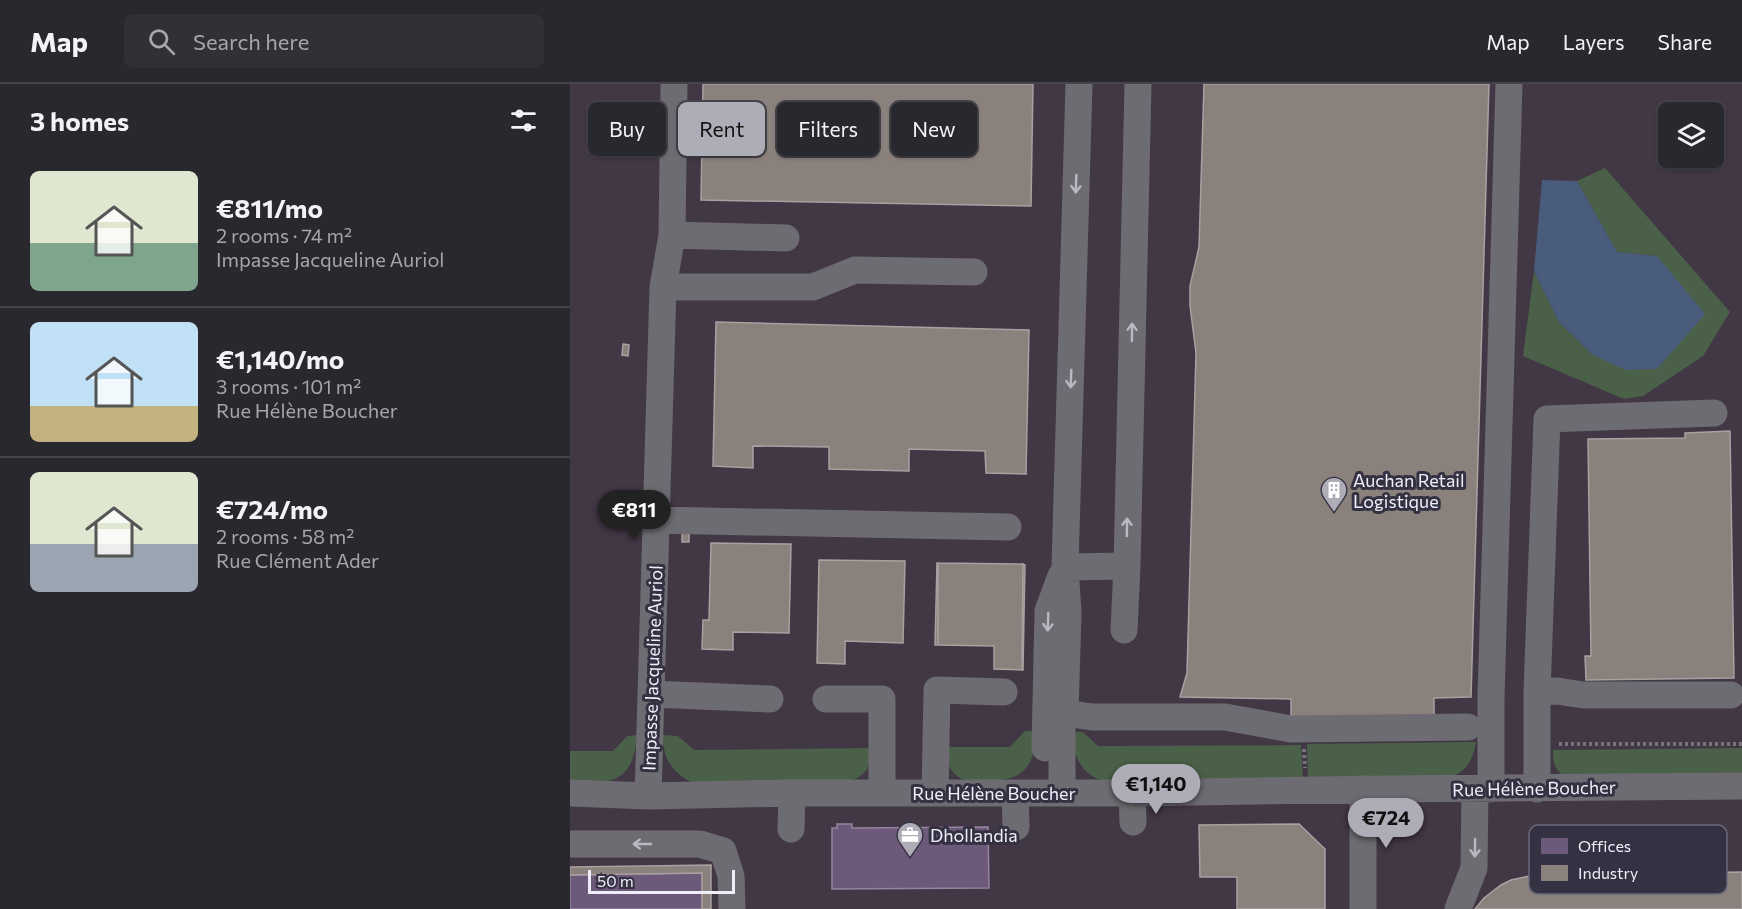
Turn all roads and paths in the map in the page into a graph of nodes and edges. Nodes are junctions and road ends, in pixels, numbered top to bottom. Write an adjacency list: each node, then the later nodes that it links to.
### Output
1 (674, 84): 5 (street, Impasse Jacqueline Auriol)
2 (1079, 84): 13 (street, one-way to 13)
3 (1138, 84): 12 (street, one-way to 3)
4 (1509, 84): 29 (street)
5 (672, 235): 6 (street); 8 (street, Impasse Jacqueline Auriol)
6 (786, 238)
7 (974, 272): 8 (street)
8 (663, 287): 10 (street, Impasse Jacqueline Auriol)
9 (1714, 412): 16 (street)
10 (657, 520): 11 (street); 17 (street, Impasse Jacqueline Auriol)
11 (1008, 527)
12 (1126, 566): 13 (street); 14 (street)
13 (1065, 567): 21 (street); 36 (street, one-way to 36)
14 (1124, 630)
15 (1004, 692): 34 (street)
16 (1537, 692): 18 (street); 23 (street)
17 (652, 694): 19 (street); 38 (street, Impasse Jacqueline Auriol)
18 (1731, 694)
19 (770, 699)
20 (826, 699): 33 (street)
21 (1065, 713): 22 (street); 36 (street)
22 (1468, 727)
23 (1538, 741): 25 (path); 30 (street)
24 (1303, 742): 26 (path)
25 (1742, 744)
26 (1305, 778)
27 (1742, 786): 30 (street, Rue Hélène Boucher)
28 (1363, 789): 29 (street, Rue Hélène Boucher); 37 (street, Rue Hélène Boucher); 44 (street)
29 (1483, 789): 30 (street, Rue Hélène Boucher); 45 (street, one-way to 45)
30 (1537, 789)
31 (570, 793): 38 (street, Rue Hélène Boucher)
32 (792, 793): 33 (street, Rue Hélène Boucher); 38 (street, Rue Hélène Boucher); 41 (street)
33 (882, 793): 34 (street, Rue Hélène Boucher)
34 (935, 793): 35 (street, Rue Hélène Boucher)
35 (1015, 793): 36 (street, Rue Hélène Boucher); 40 (street)
36 (1053, 793): 37 (street, Rue Hélène Boucher)
37 (1132, 793): 39 (street)
38 (648, 796)
39 (1133, 822)
40 (1016, 827)
41 (792, 829)
42 (570, 844): 43 (street, one-way to 42)
43 (732, 909)
44 (1363, 909)
45 (1458, 909)

